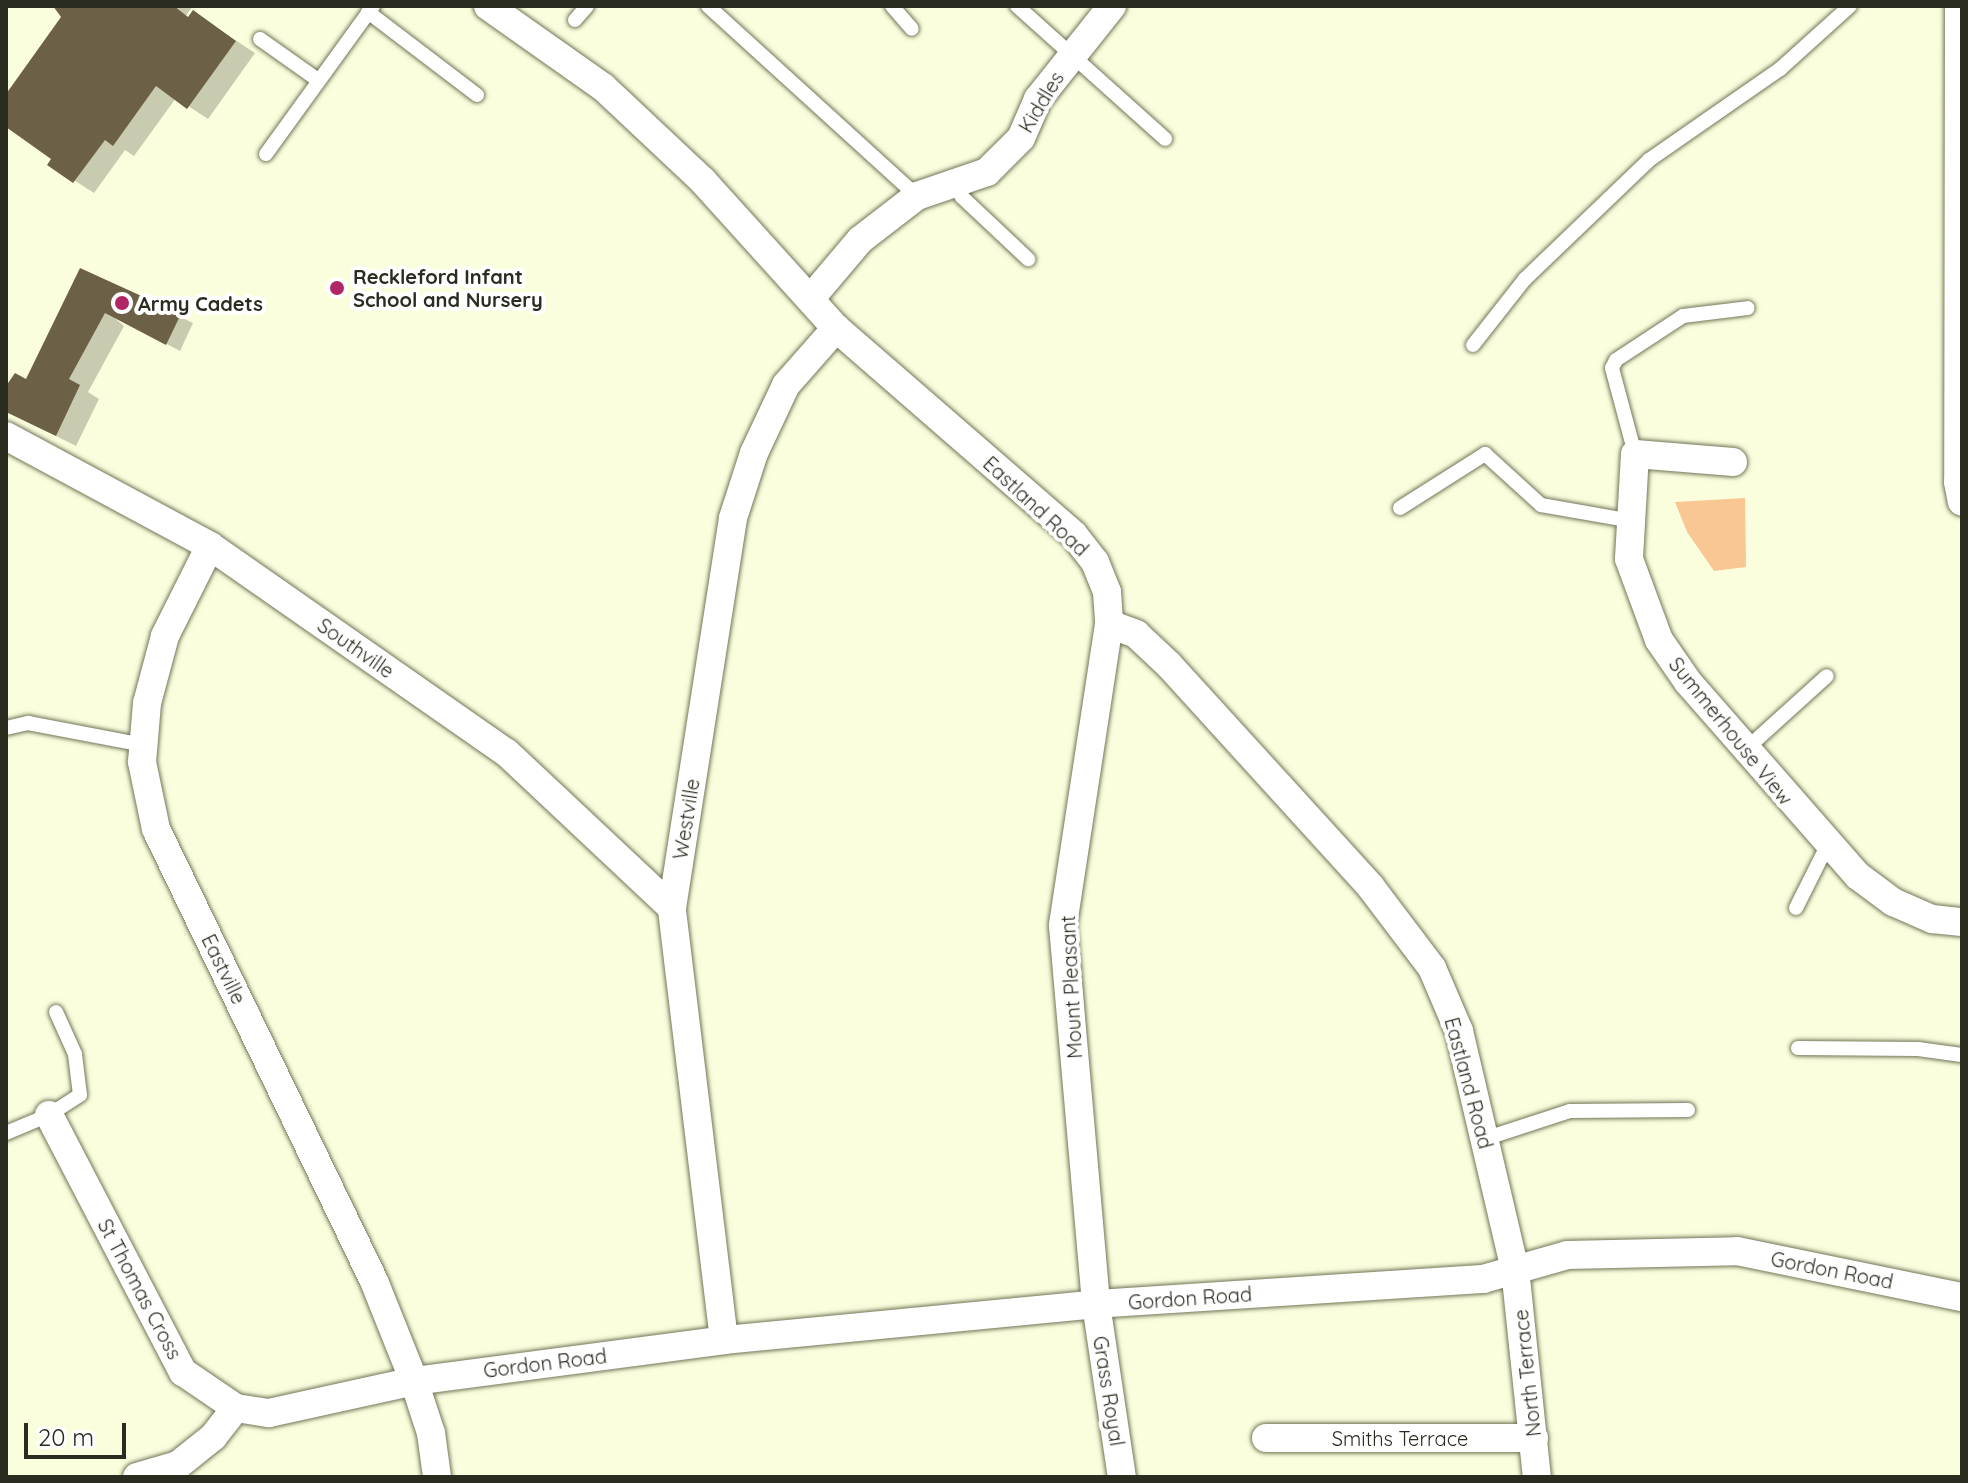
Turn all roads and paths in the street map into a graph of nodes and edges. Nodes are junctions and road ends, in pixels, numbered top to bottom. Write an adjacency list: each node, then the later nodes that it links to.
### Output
1 (488, 6): 21 (street, Eastland Road)
2 (587, 6): 10 (lane)
3 (708, 6): 19 (lane)
4 (892, 6): 11 (lane)
5 (1017, 6): 13 (lane)
6 (1112, 6): 13 (street, Kiddles)
7 (1850, 6): 24 (lane)
8 (1959, 6): 28 (street)
9 (370, 9): 14 (lane); 15 (lane)
10 (575, 20)
11 (912, 29)
12 (260, 39): 14 (lane)
13 (1071, 54): 16 (lane); 18 (street, Kiddles)
14 (318, 80): 17 (lane)
15 (477, 95)
16 (1165, 139)
17 (266, 154)
18 (956, 183): 19 (street, Kiddles); 20 (lane)
19 (917, 196): 21 (street, Kiddles)
20 (1028, 259)
21 (811, 298): 23 (street, Eastland Road)
22 (1748, 308): 26 (lane)
23 (836, 328): 32 (street, Eastland Road); 38 (street, Westville)
24 (1473, 345)
25 (6, 436): 31 (street, Southville)
26 (1635, 454): 27 (street); 30 (street, Summerhouse View)
27 (1733, 462)
28 (1962, 502)
29 (1400, 508): 30 (lane)
30 (1632, 521): 36 (street, Summerhouse View)
31 (210, 546): 35 (street, Eastville); 38 (street, Southville)
32 (1109, 624): 47 (street, Eastland Road); 50 (street, Mount Pleasant)
33 (1827, 676): 36 (lane)
34 (6, 728): 35 (lane)
35 (143, 745): 52 (street, Eastville)
36 (1745, 750): 37 (street, Summerhouse View)
37 (1827, 846): 39 (lane); 40 (street, Summerhouse View)
38 (672, 908): 51 (street, Westville)
39 (1796, 908)
40 (1962, 922)
41 (56, 1012): 45 (lane)
42 (1798, 1048): 43 (lane)
43 (1962, 1055)
44 (1688, 1110): 47 (lane)
45 (49, 1115): 46 (lane); 53 (street, St Thomas Cross)
46 (6, 1133)
47 (1484, 1139): 48 (street, Eastland Road)
48 (1515, 1269): 49 (street, Gordon Road); 50 (street, Gordon Road); 55 (street, North Terrace)
49 (1962, 1297)
50 (1096, 1304): 51 (street, Gordon Road); 58 (street, Grass Royal)
51 (724, 1340): 52 (street, Gordon Road)
52 (414, 1381): 53 (street, St Thomas Cross); 57 (street, Eastville)
53 (236, 1408): 56 (street)
54 (1266, 1438): 55 (street, Smiths Terrace)
55 (1534, 1438): 59 (street, North Terrace)
56 (137, 1477)
57 (437, 1477)
58 (1122, 1477)
59 (1537, 1477)

